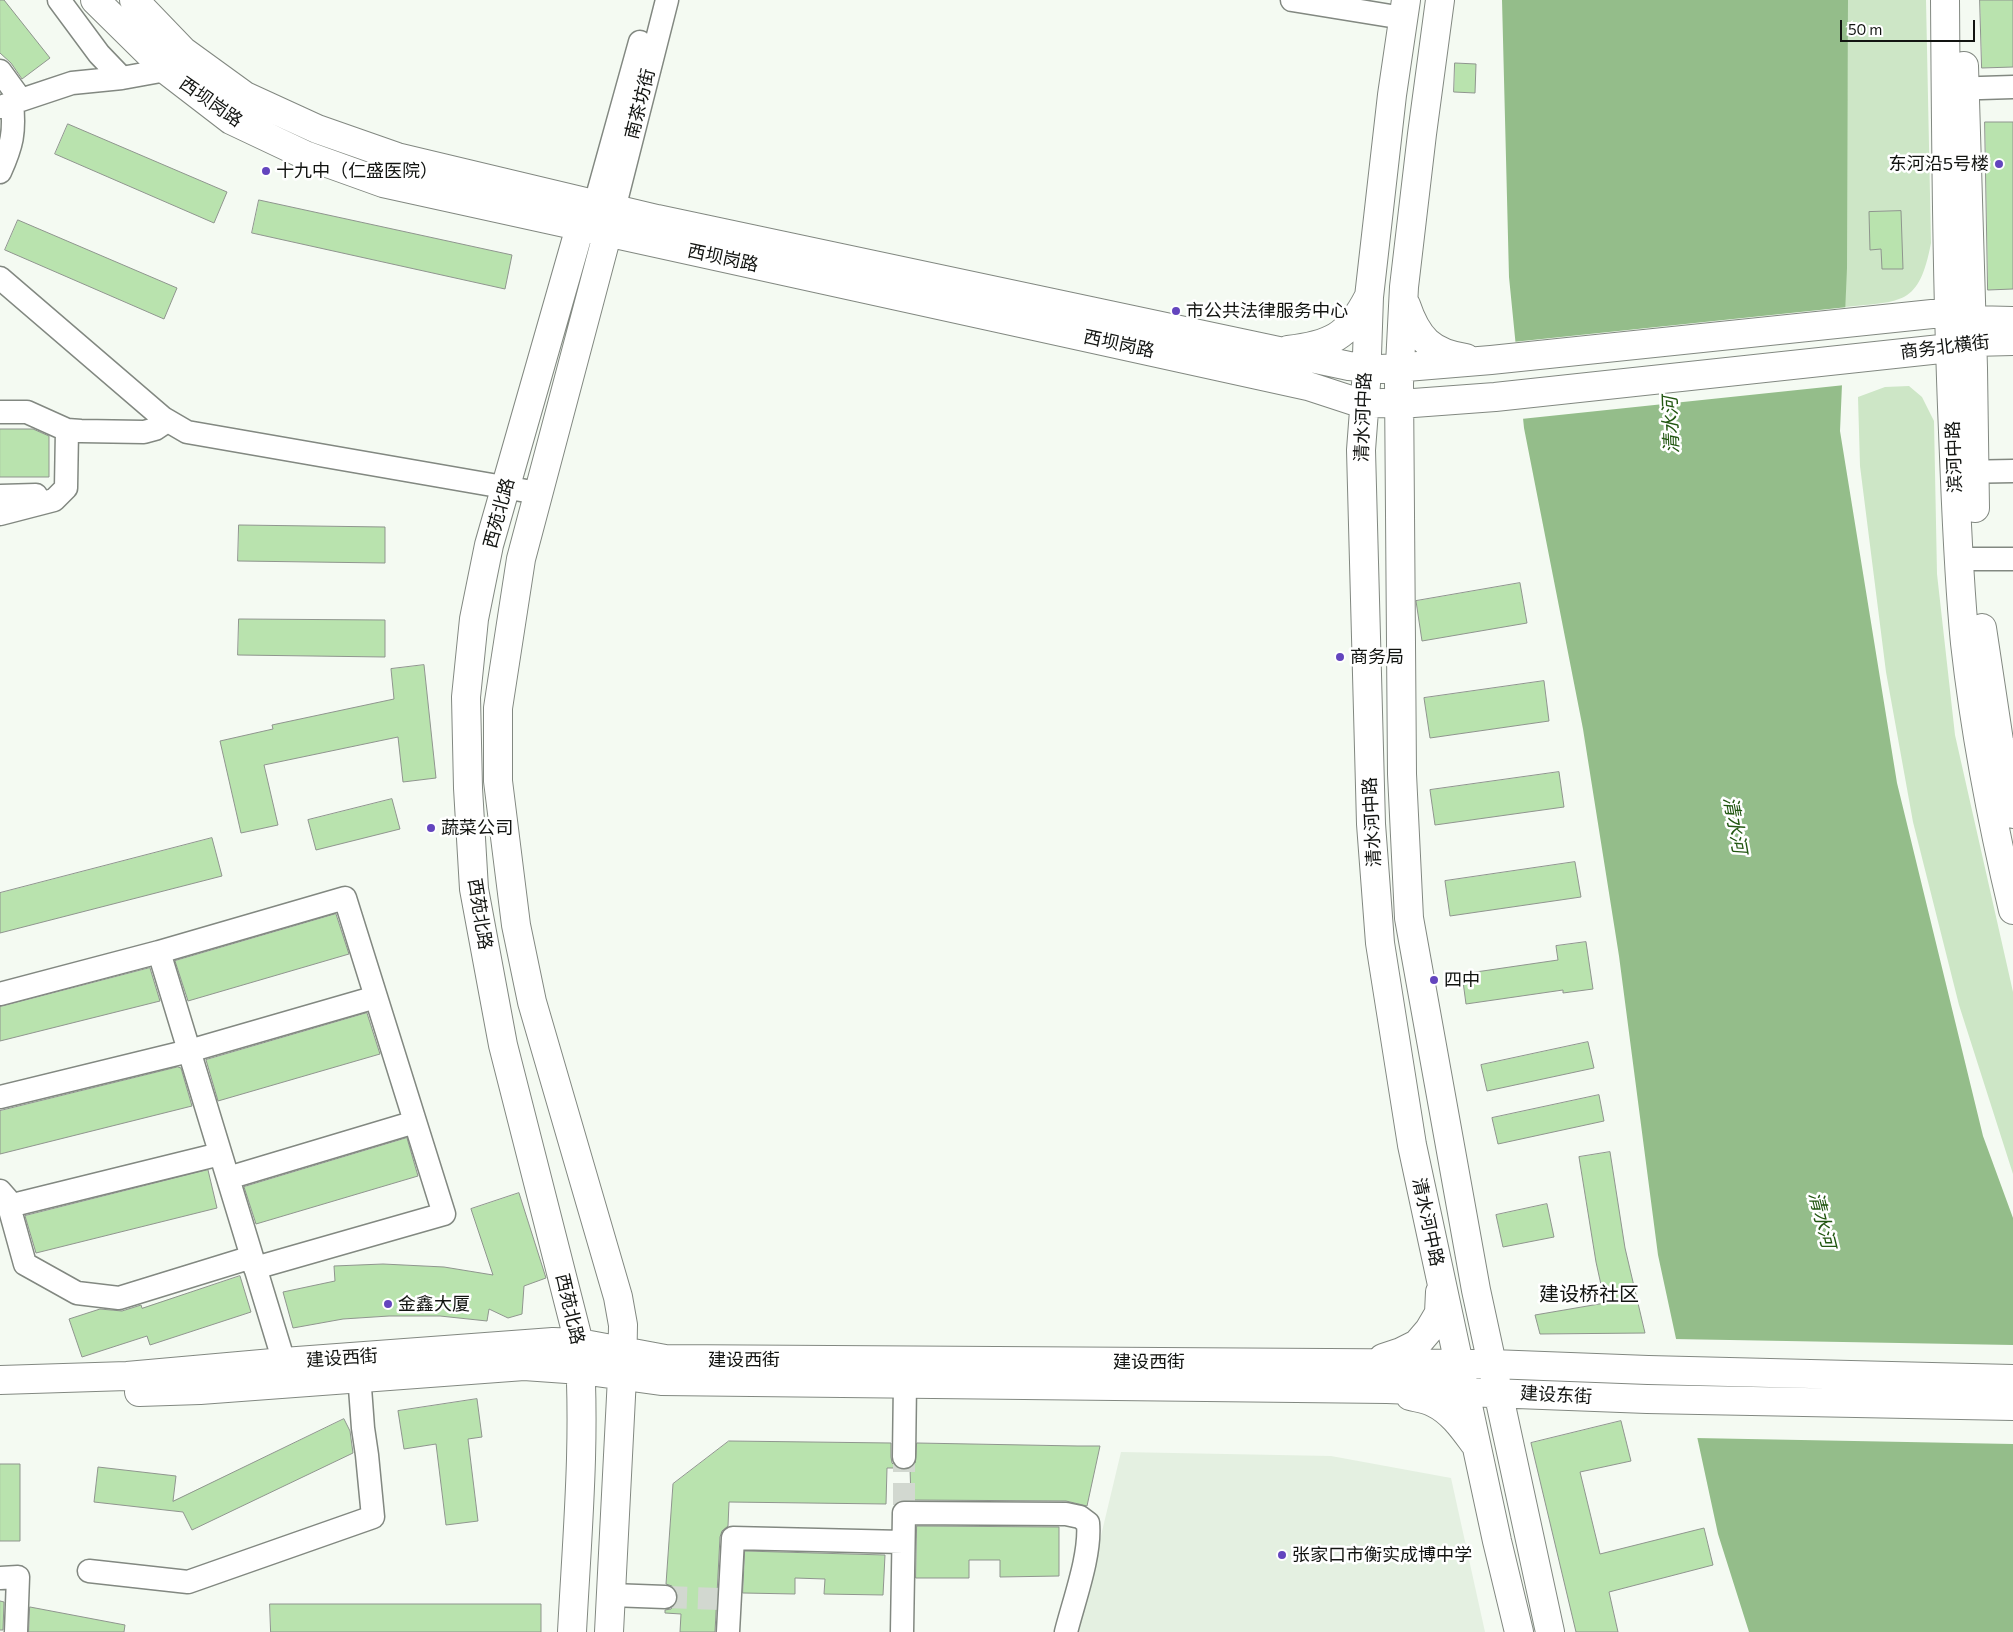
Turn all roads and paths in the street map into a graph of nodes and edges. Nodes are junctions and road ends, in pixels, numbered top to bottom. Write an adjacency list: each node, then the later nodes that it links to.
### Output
1 (59, 0): 13 (street)
2 (96, 0): 11 (main road, 西坝岗路)
3 (134, 0): 11 (main road, 西坝岗路)
4 (652, 0): 18 (street, 南茶坊街)
5 (667, 0): 18 (street, 南茶坊街)
6 (1292, 0): 10 (street)
7 (1440, 0): 22 (main road, 清水河中路)
8 (1945, 0): 15 (main road, 滨河中路)
9 (1962, 0): 15 (main road, 滨河中路)
10 (1405, 9): 21 (main road, 清水河中路)
11 (175, 61): 13 (street); 18 (main road, 西坝岗路); 19 (main road, 西坝岗路)
12 (0, 71): 16 (street)
13 (122, 78): 16 (street)
14 (2013, 87): 15 (street)
15 (1955, 89): 24 (main road, 滨河中路)
16 (11, 104): 17 (street)
17 (0, 172)
18 (606, 215): 19 (main road, 西苑北路); 26 (main road, 西坝岗路); 29 (main road, 西坝岗路); 39 (main road, 西苑北路)
19 (580, 227): 38 (main road, 西苑北路)
20 (0, 278): 32 (street)
21 (1368, 297): 26 (main road); 28 (main road, 清水河中路)
22 (1404, 297): 27 (main road); 28 (main road, 清水河中路)
23 (2013, 321): 24 (main road, 商务北横街)
24 (1960, 331): 25 (main road, 商务北横街); 27 (main road, 商务北横街); 30 (main road, 商务北横街); 37 (main road, 滨河中路)
25 (2013, 341)
26 (1276, 352): 28 (main road, 西坝岗路)
27 (1489, 361): 28 (main road)
28 (1383, 385): 29 (main road, 西坝岗路); 30 (main road); 34 (main road, 清水河中路); 35 (main road, 清水河中路)
29 (1308, 386): 34 (main road)
30 (1441, 401): 35 (main road)
31 (0, 412): 33 (street)
32 (167, 421): 33 (street); 38 (street)
33 (67, 430): 40 (street)
34 (1361, 450): 57 (main road, 清水河中路)
35 (1399, 450): 58 (main road, 清水河中路)
36 (2013, 471): 37 (street)
37 (1964, 472): 43 (main road, 滨河中路)
38 (506, 487): 39 (street); 59 (main road, 西苑北路)
39 (538, 493): 63 (main road, 西苑北路)
40 (59, 495): 41 (street); 42 (street)
41 (0, 496)
42 (0, 514)
43 (1967, 559): 44 (street); 45 (main road, 滨河中路); 46 (main road, 滨河中路)
44 (2013, 560)
45 (2013, 814)
46 (2013, 910)
47 (159, 952): 48 (street); 49 (street); 50 (street)
48 (0, 994)
49 (376, 997): 50 (street); 52 (street)
50 (189, 1051): 51 (street); 53 (street)
51 (0, 1097)
52 (415, 1122): 54 (street); 56 (street)
53 (220, 1154): 54 (street); 55 (street)
54 (228, 1178): 56 (street)
55 (4, 1199): 56 (street)
56 (254, 1262): 67 (street)
57 (1441, 1283): 60 (main road); 61 (main road, 清水河中路)
58 (1481, 1314): 62 (main road, 清水河中路); 64 (main road)
59 (579, 1343): 63 (main road, 建设西街); 65 (main road, 建设西街); 66 (main road, 西苑北路)
60 (1368, 1363): 61 (main road, 建设西街); 63 (main road, 建设西街)
61 (1458, 1364): 62 (main road, 建设西街); 72 (main road, 清水河中路)
62 (1492, 1364): 64 (main road, 建设东街); 73 (main road, 清水河中路)
63 (623, 1365): 66 (main road, 建设西街); 70 (main road, 建设西街); 83 (main road, 西苑北路)
64 (1558, 1367): 68 (main road, 建设东街)
65 (359, 1368): 66 (main road, 建设西街); 67 (main road, 建设西街); 81 (street)
66 (581, 1370): 86 (main road, 西苑北路)
67 (285, 1373): 69 (main road, 建设西街); 75 (main road, 建设西街)
68 (2013, 1379)
69 (0, 1380)
70 (905, 1383): 71 (main road, 建设西街); 79 (street)
71 (1387, 1389): 72 (main road, 建设西街); 78 (main road)
72 (1464, 1391): 73 (main road, 建设东街); 78 (main road, 清水河中路)
73 (1498, 1392): 74 (main road, 建设东街); 77 (main road, 清水河中路)
74 (1565, 1395): 76 (main road, 建设东街); 77 (main road)
75 (0, 1397)
76 (2013, 1406)
77 (1509, 1444): 92 (main road, 清水河中路)
78 (1476, 1448): 91 (main road, 清水河中路)
79 (904, 1457)
80 (903, 1542): 88 (street); 89 (street); 90 (street)
81 (89, 1571)
82 (0, 1578): 85 (street)
83 (612, 1594): 84 (street); 87 (main road, 西苑北路)
84 (666, 1597)
85 (16, 1632)
86 (572, 1632)
87 (609, 1632)
88 (728, 1632)
89 (902, 1632)
90 (1066, 1632)
91 (1519, 1632)
92 (1550, 1632)

